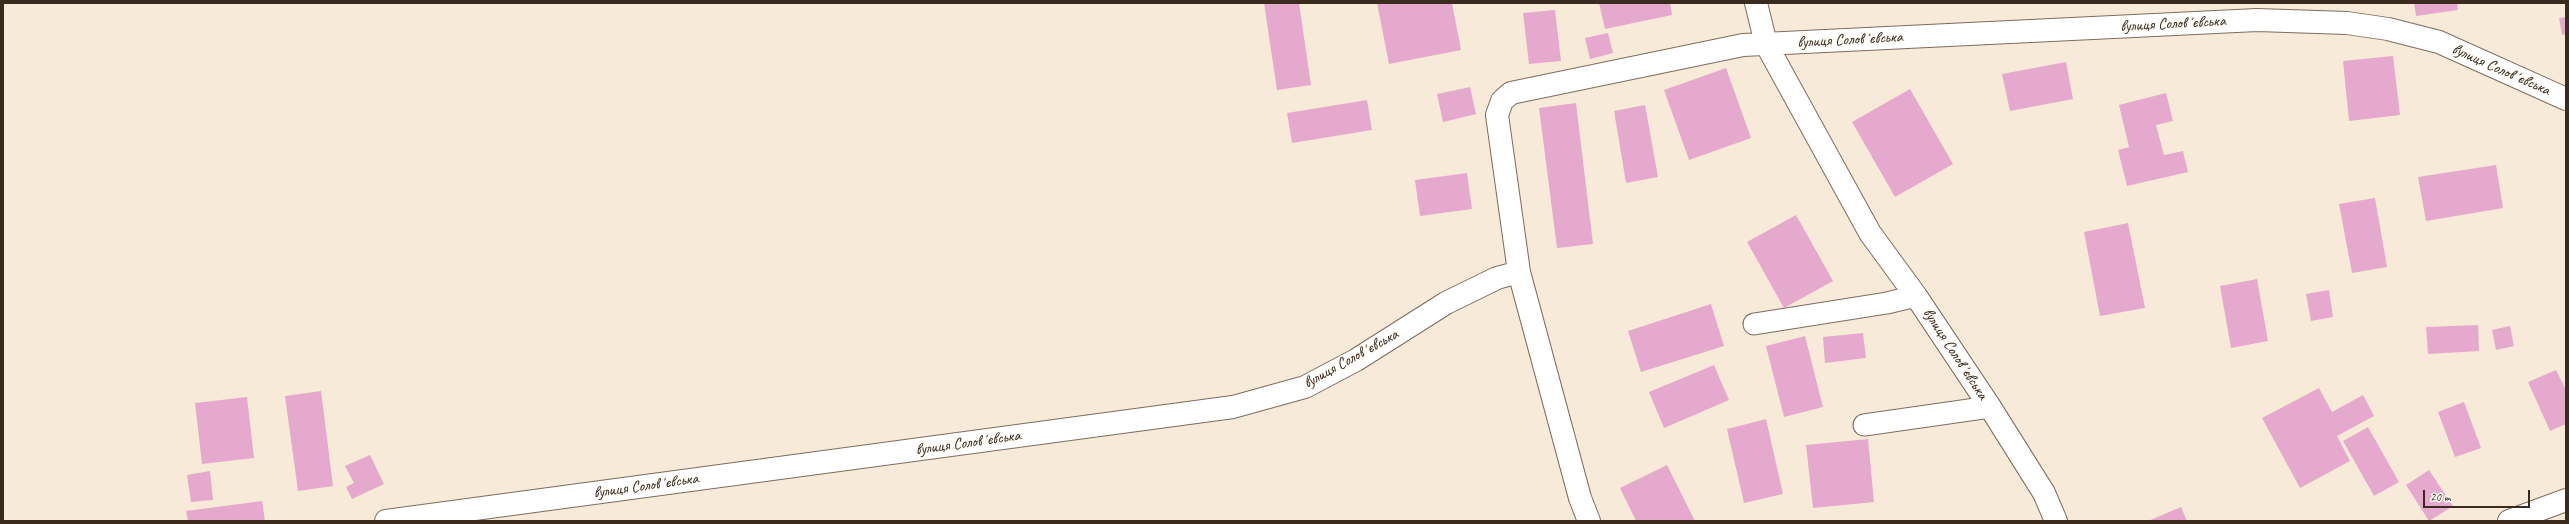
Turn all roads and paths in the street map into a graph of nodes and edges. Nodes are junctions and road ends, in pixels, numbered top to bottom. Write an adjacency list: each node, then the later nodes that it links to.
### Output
1 (1756, 3): 2 (street, вулиця Соловʼєвська)
2 (1766, 44): 3 (street, вулиця Соловʼєвська); 4 (street, вулиця Соловʼєвська); 5 (street, вулиця Соловʼєвська)
3 (2566, 99)
4 (1520, 272): 10 (street, вулиця Соловʼєвська); 11 (street, вулиця Соловʼєвська)
5 (1916, 296): 6 (lane); 7 (street, вулиця Соловʼєвська)
6 (1754, 324)
7 (1990, 407): 8 (lane); 12 (street, вулиця Соловʼєвська)
8 (1864, 424)
9 (2566, 500): 13 (street)
10 (386, 521)
11 (1589, 521)
12 (2056, 521)
13 (2509, 521)

